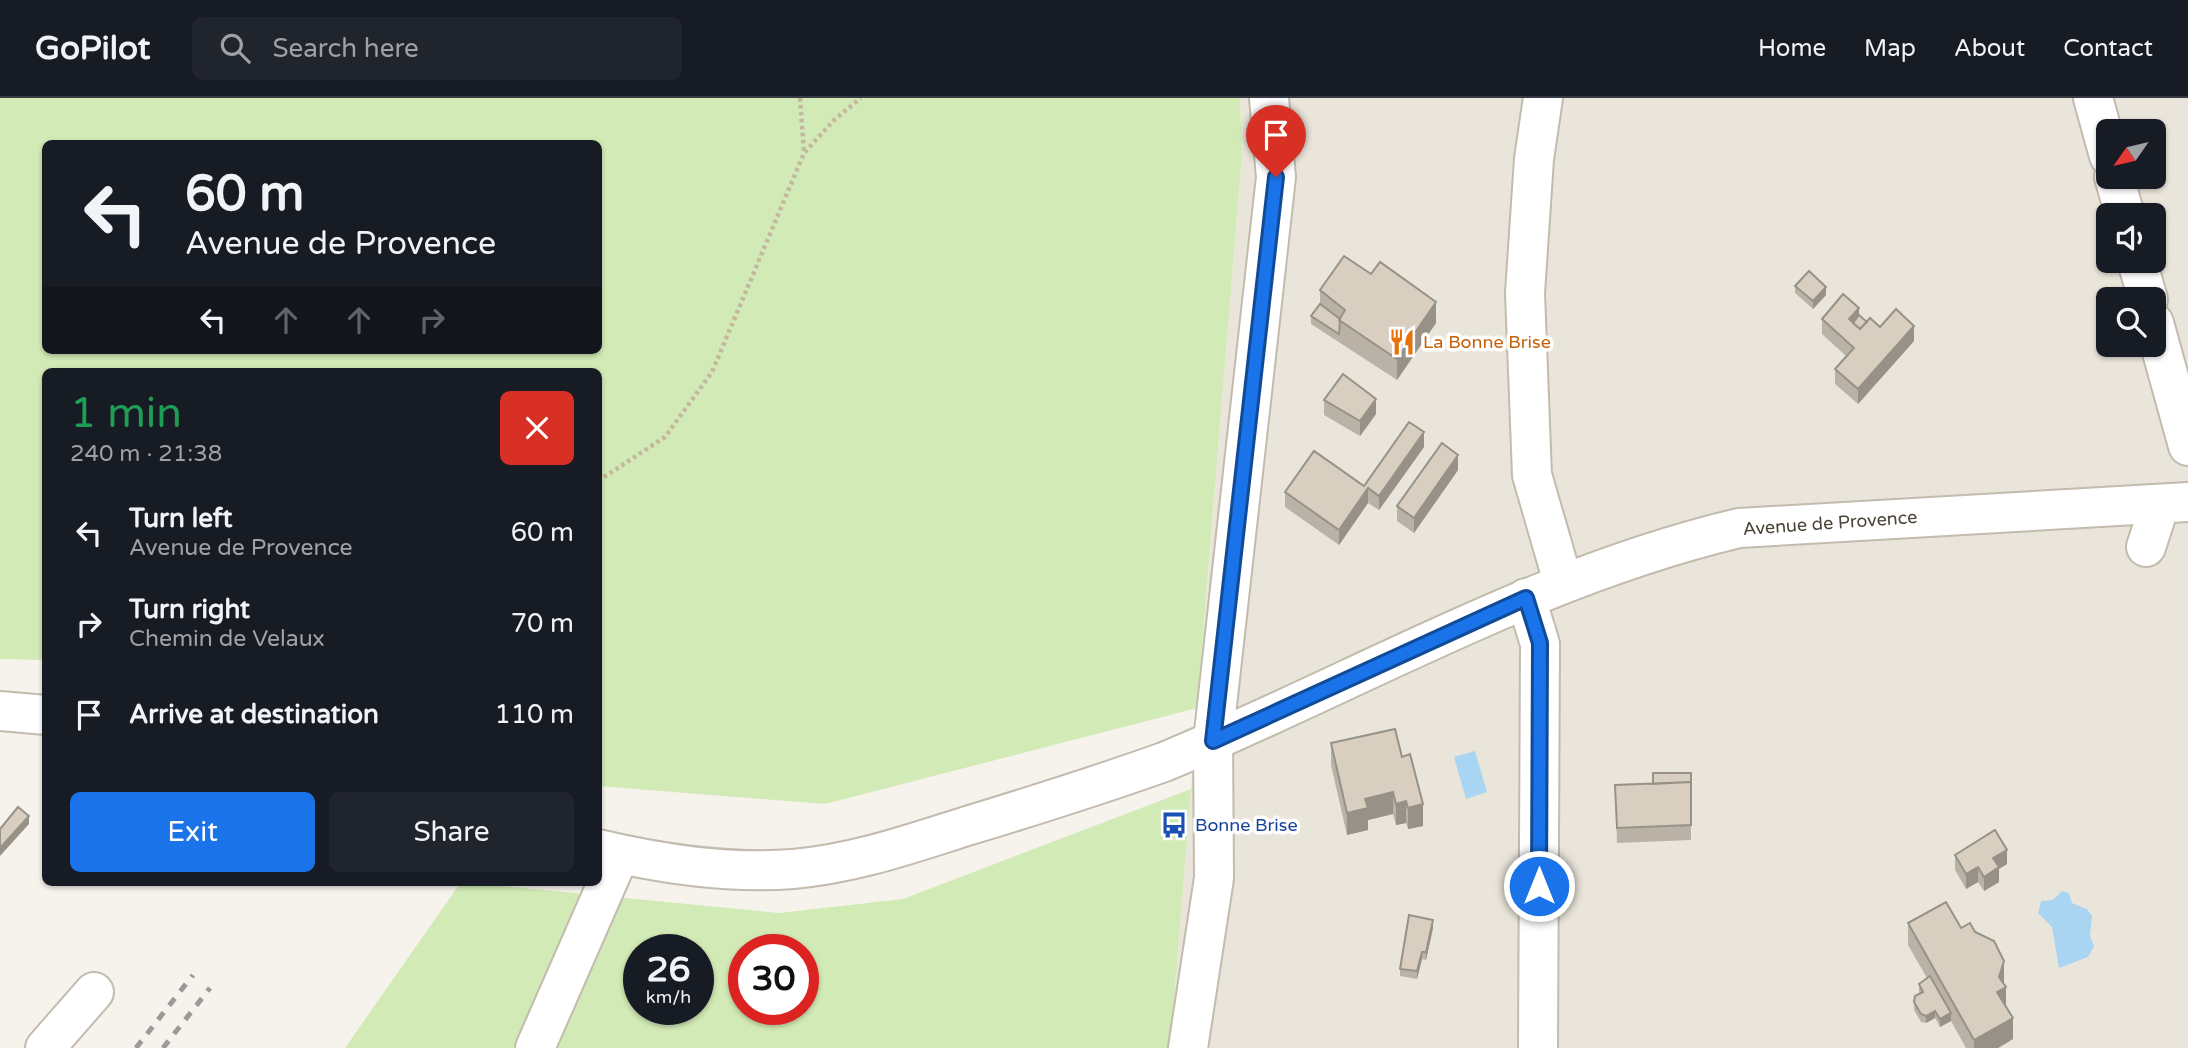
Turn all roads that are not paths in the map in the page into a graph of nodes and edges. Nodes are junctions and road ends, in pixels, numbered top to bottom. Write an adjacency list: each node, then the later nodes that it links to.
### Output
1 (1269, 98): 11 (street)
2 (1543, 98): 9 (street)
3 (2093, 98): 4 (street)
4 (2099, 119)
5 (2163, 357): 6 (street)
6 (2188, 446)
7 (2174, 503): 8 (street); 9 (street, Avenue de Provence)
8 (2146, 547)
9 (1563, 582): 10 (street, Avenue de Provence)
10 (1526, 598): 11 (street, Avenue de Provence); 19 (street)
11 (1217, 740): 12 (street, Avenue de Provence); 18 (street)
12 (609, 851): 13 (street)
13 (602, 870)
14 (596, 886): 17 (street)
15 (94, 992): 16 (street)
16 (45, 1048)
17 (535, 1048)
18 (1188, 1048)
19 (1538, 1048)

